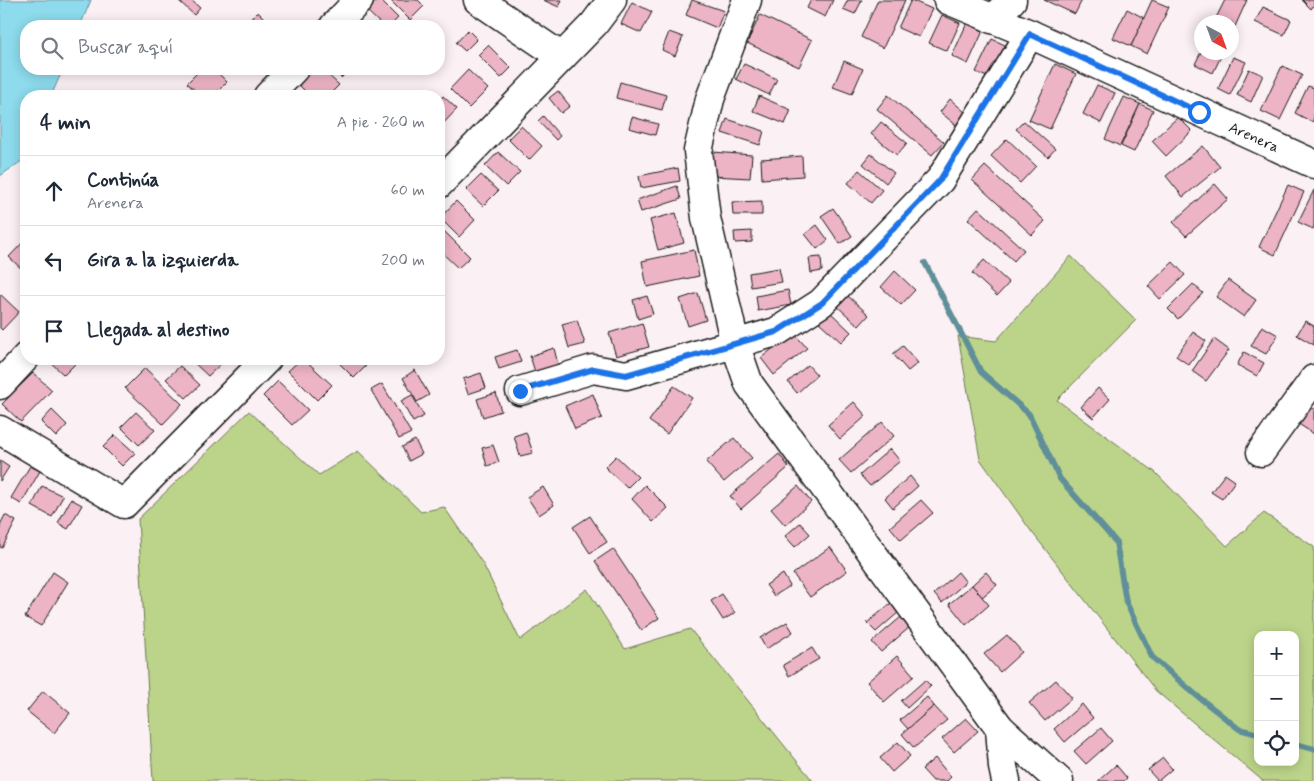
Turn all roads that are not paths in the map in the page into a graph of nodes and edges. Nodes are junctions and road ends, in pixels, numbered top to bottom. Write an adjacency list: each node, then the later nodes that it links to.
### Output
1 (359, 0): 7 (street)
2 (478, 0): 10 (street)
3 (612, 0): 10 (street)
4 (747, 0): 15 (street)
5 (948, 0): 8 (street, Arenera)
6 (1012, 0): 8 (street)
7 (340, 20)
8 (992, 20): 9 (street, Arenera)
9 (1030, 34): 13 (street, Arenera); 15 (street)
10 (562, 57): 14 (street)
11 (288, 75): 12 (street)
12 (274, 90)
13 (1314, 164)
14 (445, 178)
15 (735, 344): 20 (street); 23 (street)
16 (20, 363): 19 (street)
17 (261, 365): 21 (street)
18 (1314, 379): 22 (street)
19 (0, 385)
20 (520, 391)
21 (0, 430)
22 (1261, 452)
23 (1000, 728): 24 (street); 25 (street)
24 (999, 776)
25 (1059, 781)

